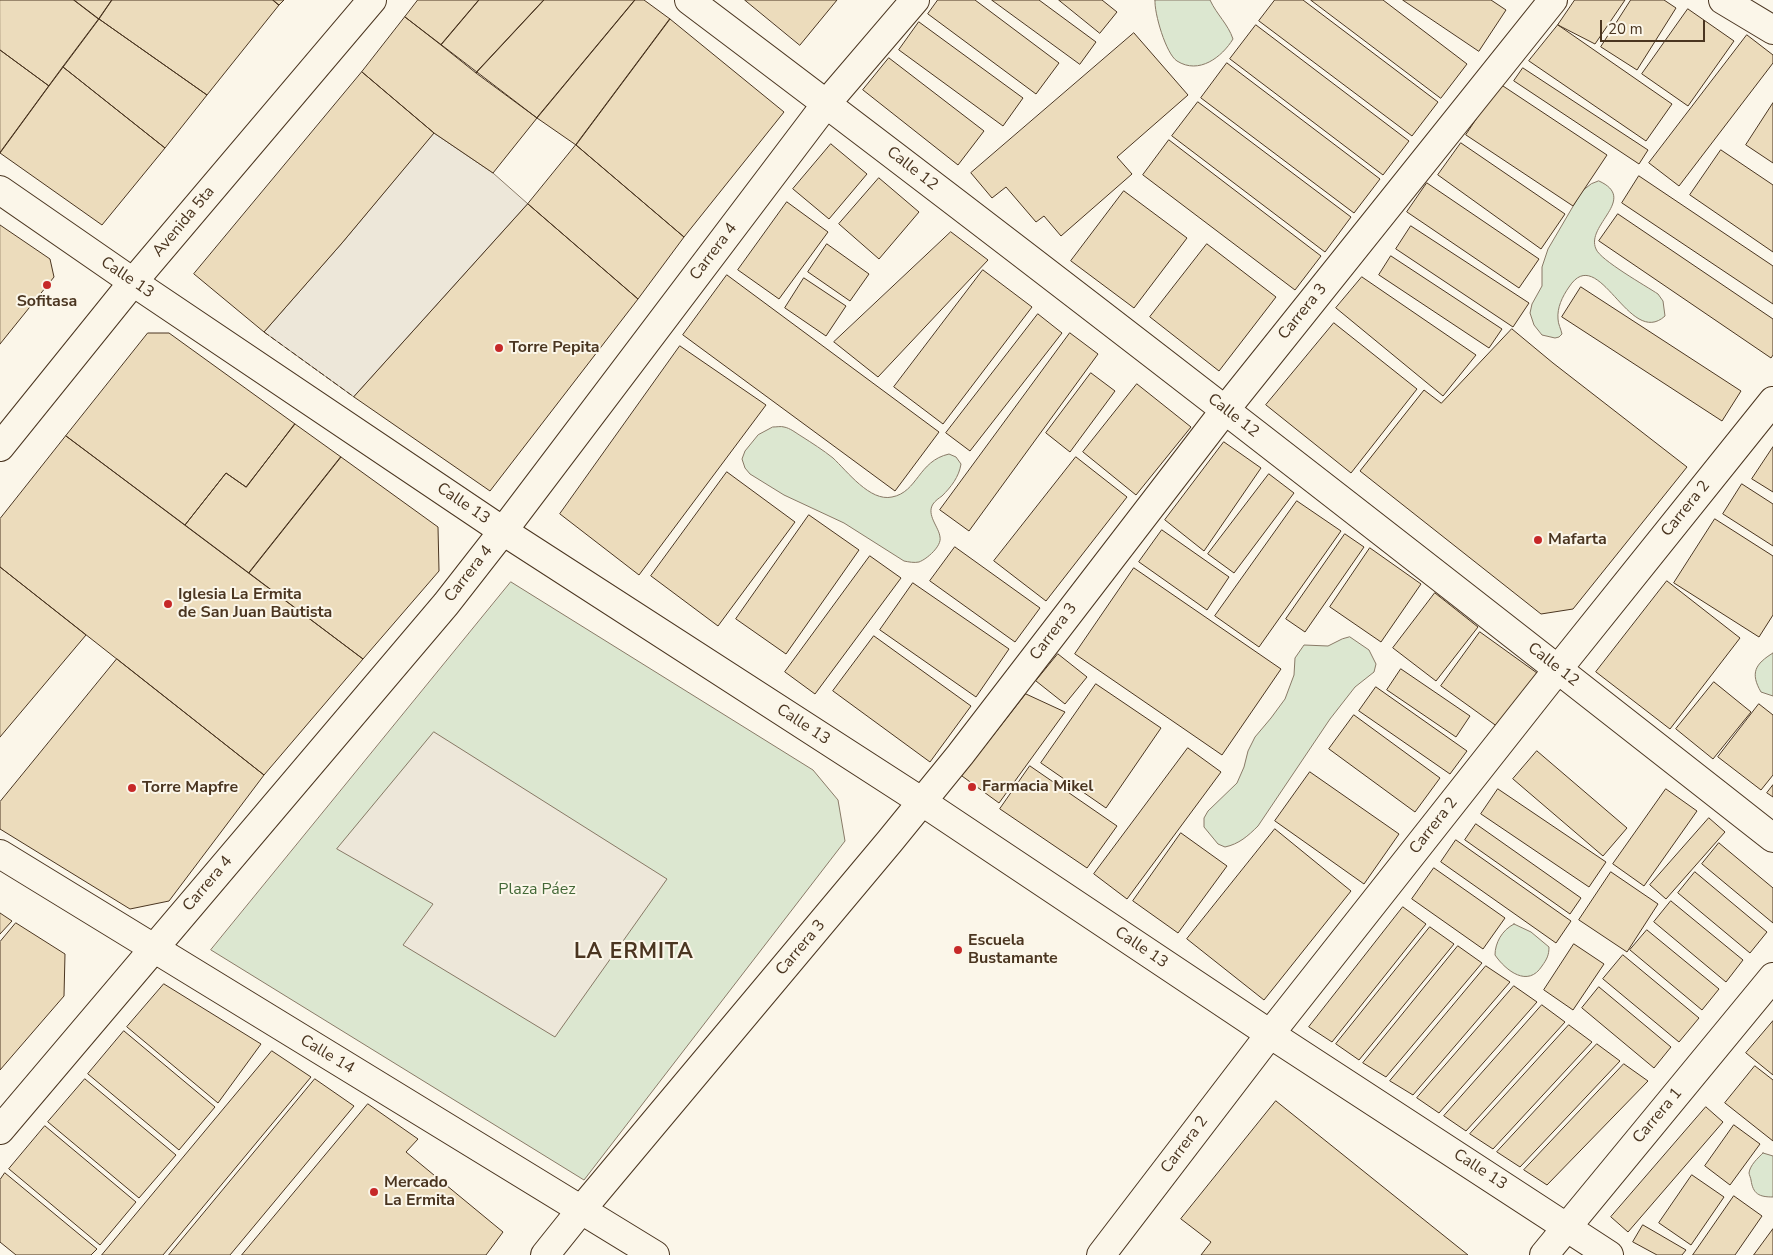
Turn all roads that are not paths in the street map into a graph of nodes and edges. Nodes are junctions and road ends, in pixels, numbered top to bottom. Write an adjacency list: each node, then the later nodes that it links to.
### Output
1 (372, 0): 9 (street, Avenida 5ta)
2 (689, 0): 7 (street, Calle 12)
3 (915, 0): 7 (street, Carrera 4)
4 (1553, 0): 11 (street, Carrera 3)
5 (1723, 0): 6 (street)
6 (1773, 30)
7 (826, 104): 11 (street, Calle 12); 13 (street, Carrera 4)
8 (0, 190): 9 (street, Calle 13)
9 (133, 282): 12 (street, Avenida 5ta); 13 (street, Calle 13)
10 (1773, 401): 14 (street, Carrera 2)
11 (1225, 410): 14 (street, Calle 12); 15 (street, Carrera 3)
12 (0, 447)
13 (503, 531): 15 (street, Calle 13); 18 (street, Carrera 4)
14 (1558, 669): 16 (street, Calle 12); 20 (street, Carrera 2)
15 (921, 801): 20 (street, Calle 13); 22 (street, Carrera 3)
16 (1773, 838)
17 (0, 854): 18 (street, Calle 14)
18 (152, 949): 21 (street, Carrera 4); 22 (street, Calle 14)
19 (1773, 977): 23 (street, Carrera 1)
20 (1270, 1034): 23 (street, Calle 13); 26 (street, Carrera 2)
21 (0, 1130)
22 (580, 1210): 24 (street, Carrera 3); 25 (street, Calle 14)
23 (1566, 1226): 27 (street, Carrera 1); 28 (street, Calle 13)
24 (545, 1255)
25 (655, 1255)
26 (1101, 1255)
27 (1544, 1255)
28 (1609, 1255)

